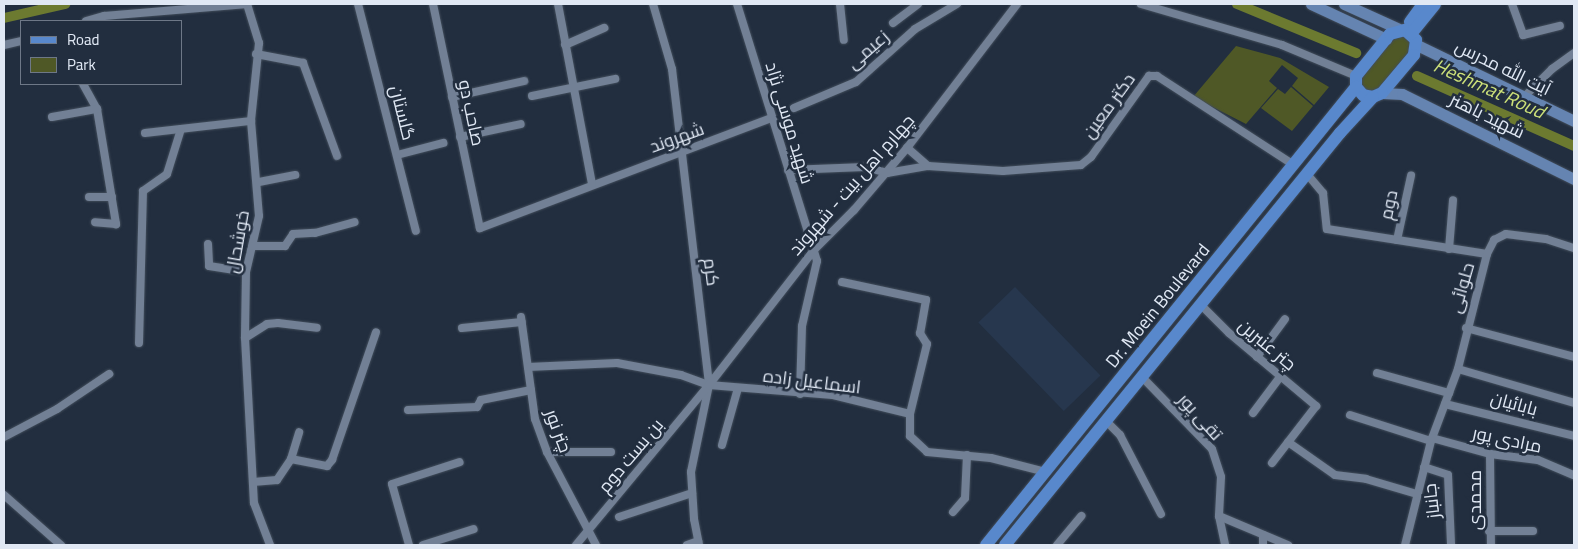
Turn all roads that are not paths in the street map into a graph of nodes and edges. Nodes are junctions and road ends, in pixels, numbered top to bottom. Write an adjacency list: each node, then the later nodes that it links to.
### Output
1 (247, 4): 17 (street); 28 (street, خوشحال)
2 (358, 4): 50 (street, گلستان)
3 (433, 4): 36 (street, صاحب دو)
4 (558, 4): 26 (street)
5 (654, 4): 51 (street, کرم)
6 (737, 4): 41 (street, شهید موسی نژاد)
7 (840, 4): 23 (street)
8 (918, 4): 18 (street)
9 (957, 4): 38 (street, زعیمی)
10 (1017, 4): 49 (street, چهارم اهل بیت - شهروند)
11 (1141, 4): 31 (street)
12 (1311, 4): 22 (main road)
13 (1344, 4): 21 (main road, آیت الله مدرس)
14 (1423, 4): 21 (main road)
15 (1435, 4): 21 (main road)
16 (1512, 4): 19 (street)
17 (90, 20)
18 (893, 23)
19 (1560, 26)
20 (604, 28): 26 (street)
21 (1408, 34): 22 (main road, Dr. Moein Boulevard); 34 (main road, Dr. Moein Boulevard); 37 (main road, آیت الله مدرس)
22 (1386, 39): 31 (main road, Dr. Moein Boulevard)
23 (844, 40)
24 (20, 41): 25 (street)
25 (4, 44)
26 (565, 45): 33 (street)
27 (1574, 53): 37 (street)
28 (256, 54): 42 (street, خوشحال); 52 (street)
29 (615, 79): 33 (street)
30 (524, 81): 36 (street)
31 (1356, 82): 34 (main road); 53 (main road, Dr. Moein Boulevard)
32 (84, 85): 39 (street)
33 (574, 89): 35 (street); 62 (street)
34 (1378, 95): 57 (main road, Dr. Moein Boulevard); 60 (main road, شهید باهنر)
35 (532, 96)
36 (452, 97): 47 (street, صاحب دو)
37 (1524, 98): 43 (main road, آیت الله مدرس)
38 (794, 108)
39 (97, 109): 40 (street); 64 (street)
40 (52, 117)
41 (772, 118): 51 (street, شهروند); 55 (street, شهید موسی نژاد)
42 (251, 121): 45 (street); 61 (street, خوشحال)
43 (1574, 121)
44 (521, 124): 47 (street)
45 (181, 129): 46 (street); 86 (street)
46 (145, 133)
47 (460, 138): 68 (street, صاحب دو)
48 (442, 143): 50 (street)
49 (907, 148): 54 (street); 56 (street, چهارم اهل بیت - شهروند)
50 (397, 154): 69 (street, گلستان)
51 (681, 154): 62 (street, شهروند); 95 (street, کرم)
52 (337, 156)
53 (1294, 165): 54 (street, دکتر معین); 121 (main road, Dr. Moein Boulevard)
54 (928, 166): 56 (street, دکتر معین)
55 (788, 170): 56 (street); 75 (street, شهید موسی نژاد)
56 (887, 173): 75 (street, چهارم اهل بیت - شهروند)
57 (1307, 174): 70 (street, حلوائی); 79 (main road, Dr. Moein Boulevard)
58 (295, 175): 61 (street)
59 (1411, 176): 70 (street, دوم)
60 (1574, 179)
61 (259, 182): 72 (street, خوشحال)
62 (592, 184): 68 (street, شهروند)
63 (89, 196): 64 (street)
64 (112, 197): 66 (street)
65 (1453, 200): 73 (street)
66 (95, 222)
67 (356, 222): 72 (street)
68 (480, 228)
69 (416, 230)
70 (1397, 240): 73 (street, حلوائی)
71 (208, 244): 77 (street)
72 (254, 246): 77 (street, خوشحال)
73 (1449, 248): 76 (street, حلوائی)
74 (1574, 248): 76 (street)
75 (814, 250): 95 (street, چهارم اهل بیت - شهروند); 99 (street, شهید موسی نژاد)
76 (1487, 254): 83 (street, حلوائی)
77 (246, 272): 85 (street, خوشحال)
78 (842, 282): 104 (street)
79 (1200, 305): 87 (street, چتر عنبرین); 93 (main road, Dr. Moein Boulevard)
80 (1286, 319): 87 (street)
81 (317, 328): 85 (street)
82 (462, 328): 89 (street, چتر نور)
83 (1466, 328): 88 (street); 90 (street, حلوائی)
84 (376, 332): 117 (street)
85 (245, 338): 123 (street, خوشحال)
86 (139, 343)
87 (1256, 357): 94 (street, چتر عنبرین)
88 (1574, 357)
89 (528, 366): 95 (street, اسماعیل زاده); 97 (street, چتر نور)
90 (1458, 369): 98 (street, حلوائی); 100 (street)
91 (1377, 373): 98 (street)
92 (109, 374): 108 (street)
93 (1142, 377): 106 (main road, Dr. Moein Boulevard); 131 (street, تقی پور)
94 (1280, 377): 103 (street); 111 (street, چتر عنبرین)
95 (709, 385): 96 (street, اسماعیل زاده); 124 (street, کرم); 133 (street, بن بست دوم)
96 (738, 388): 99 (street, اسماعیل زاده); 112 (street)
97 (531, 390): 102 (street); 113 (street, چتر نور)
98 (1449, 393): 101 (street, حلوائی)
99 (800, 394): 104 (street, اسماعیل زاده)
100 (1574, 403)
101 (1445, 404): 109 (street, بابائیان); 110 (street, حلوائی)
102 (408, 410)
103 (1253, 413)
104 (910, 414): 116 (street)
105 (1350, 415): 110 (street, مرادی پور)
106 (1106, 421): 128 (street); 146 (main road, Dr. Moein Boulevard)
107 (299, 432): 117 (street)
108 (4, 436)
109 (1574, 436)
110 (1432, 439): 115 (street, مرادی پور); 120 (street, حلوائی)
111 (1288, 442): 119 (street); 125 (street)
112 (722, 445)
113 (547, 452): 114 (street); 133 (street, چتر نور)
114 (611, 452)
115 (1490, 454): 122 (street, مرادی پور); 135 (street, محمدی)
116 (967, 455): 121 (street); 127 (street)
117 (291, 460): 123 (street)
118 (460, 462): 140 (street)
119 (1272, 462)
120 (1424, 467): 125 (street, حلوائی); 152 (street, جانباز)
121 (1046, 472): 145 (main road, Dr. Moein Boulevard)
122 (1574, 475)
123 (253, 482): 139 (street, خوشحال)
124 (692, 493): 129 (street); 137 (street, کرم)
125 (1417, 494): 151 (street, حلوائی)
126 (4, 495): 138 (street)
127 (954, 512)
128 (1161, 514)
129 (619, 516)
130 (1081, 516): 147 (street)
131 (1219, 516): 136 (street); 148 (street, تقی پور)
132 (474, 529): 141 (street)
133 (589, 529): 142 (street, بن بست دوم); 143 (street, چتر نور)
134 (1533, 530): 135 (street)
135 (1489, 531): 153 (street, محمدی)
136 (1263, 535): 149 (street); 150 (street)
137 (699, 543): 144 (street)
138 (61, 545)
139 (270, 545)
140 (409, 545)
141 (423, 545)
142 (576, 545)
143 (596, 545)
144 (688, 545)
145 (986, 545)
146 (1005, 545)
147 (1057, 545)
148 (1225, 545)
149 (1263, 545)
150 (1288, 545)
151 (1405, 545)
152 (1451, 545)
153 (1491, 545)

